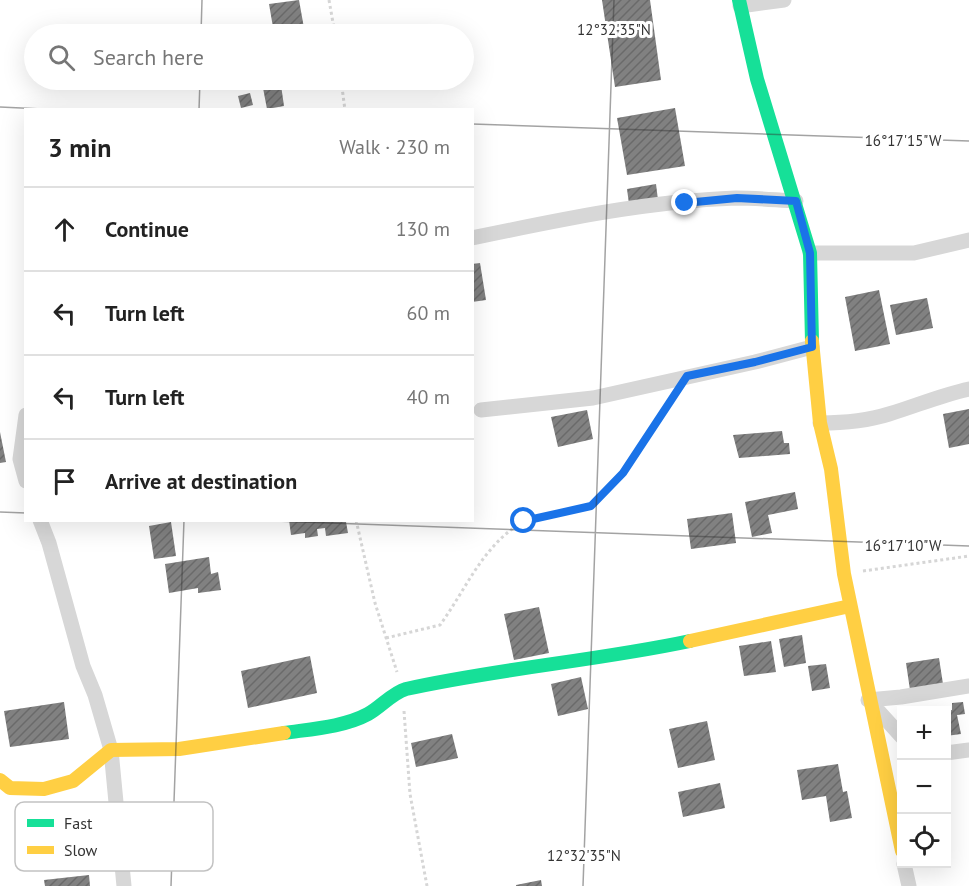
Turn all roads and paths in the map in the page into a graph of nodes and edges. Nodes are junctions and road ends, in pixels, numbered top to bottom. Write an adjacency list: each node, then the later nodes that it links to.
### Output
1 (328, 0): 4 (path)
2 (784, 0): 3 (street)
3 (740, 3): 7 (street)
4 (333, 24)
5 (342, 90): 6 (path)
6 (345, 108)
7 (796, 201): 8 (street); 10 (street)
8 (474, 238)
9 (969, 240): 10 (street)
10 (810, 253): 11 (street)
11 (812, 347): 12 (street); 15 (street)
12 (687, 376): 14 (street); 22 (path)
13 (969, 389): 15 (street)
14 (481, 410)
15 (820, 423): 20 (street)
16 (24, 429): 17 (street)
17 (24, 474)
18 (40, 522): 26 (street)
19 (969, 556): 20 (path)
20 (844, 574): 21 (street)
21 (850, 606): 24 (street); 26 (street)
22 (386, 638)
23 (969, 686): 24 (street)
24 (868, 700): 25 (street); 31 (street)
25 (897, 732)
26 (111, 750): 29 (street); 30 (street)
27 (969, 750): 28 (street)
28 (951, 752)
29 (0, 780)
30 (116, 802)
31 (897, 829)
32 (905, 868): 35 (street)
33 (123, 871): 34 (street)
34 (124, 886)
35 (909, 886)

